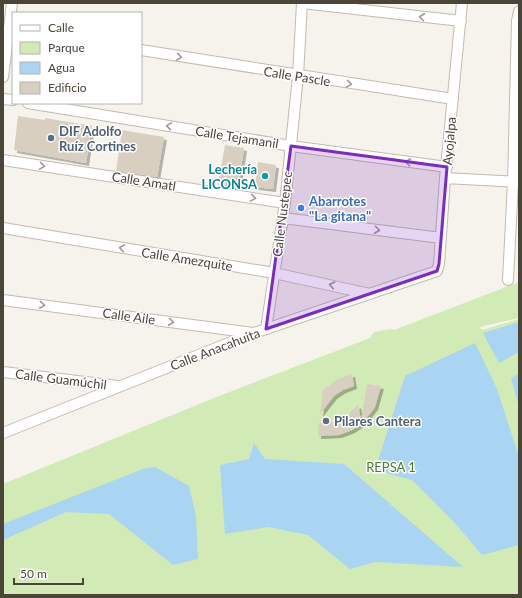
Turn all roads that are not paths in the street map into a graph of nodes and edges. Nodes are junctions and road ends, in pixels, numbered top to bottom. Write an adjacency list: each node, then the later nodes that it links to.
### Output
1 (12, 3): 6 (street)
2 (302, 3): 5 (street, one-way to 2); 9 (street, Calle Nustepec)
3 (462, 3): 5 (street, Ayojalpa)
4 (519, 11): 8 (street)
5 (461, 22): 11 (street, Ayojalpa)
6 (9, 28): 10 (street)
7 (142, 50): 9 (street, Calle Pascle, one-way to 9)
8 (518, 59): 13 (street)
9 (298, 76): 11 (street, Calle Pascle, one-way to 11); 14 (street, Calle Nustepec)
10 (3, 77)
11 (453, 99): 16 (street, Ayojalpa)
12 (34, 104): 14 (street, Calle Tejamanil, one-way to 12)
13 (517, 119): 18 (street)
14 (291, 146): 16 (street, Calle Tejamanil, one-way to 14); 19 (street, Calle Nustepec)
15 (3, 160): 19 (street, Calle Amatl, one-way to 19)
16 (446, 167): 17 (street, Ayojalpa)
17 (445, 178): 18 (street); 22 (street, Ayojalpa)
18 (516, 182): 23 (street)
19 (285, 203): 20 (street, Calle Nustepec)
20 (283, 218): 22 (street, one-way to 22); 24 (street, Calle Nustepec)
21 (3, 228): 24 (street, Calle Amezquite, one-way to 21)
22 (441, 238): 25 (street, Ayojalpa)
23 (515, 246): 26 (street)
24 (274, 273): 27 (street, Calle Amezquite, one-way to 24); 29 (street, Calle Nustepec)
25 (430, 274): 27 (street, Calle Anacahuita)
26 (508, 280)
27 (370, 294): 29 (street, Calle Anacahuita)
28 (3, 300): 30 (street, Calle Aile, one-way to 30)
29 (266, 329): 30 (street, Calle Anacahuita)
30 (254, 333): 32 (street, Calle Anacahuita)
31 (3, 372): 32 (street, Calle Guamúchil)
32 (120, 387): 33 (street, Calle Anacahuita)
33 (3, 433)

